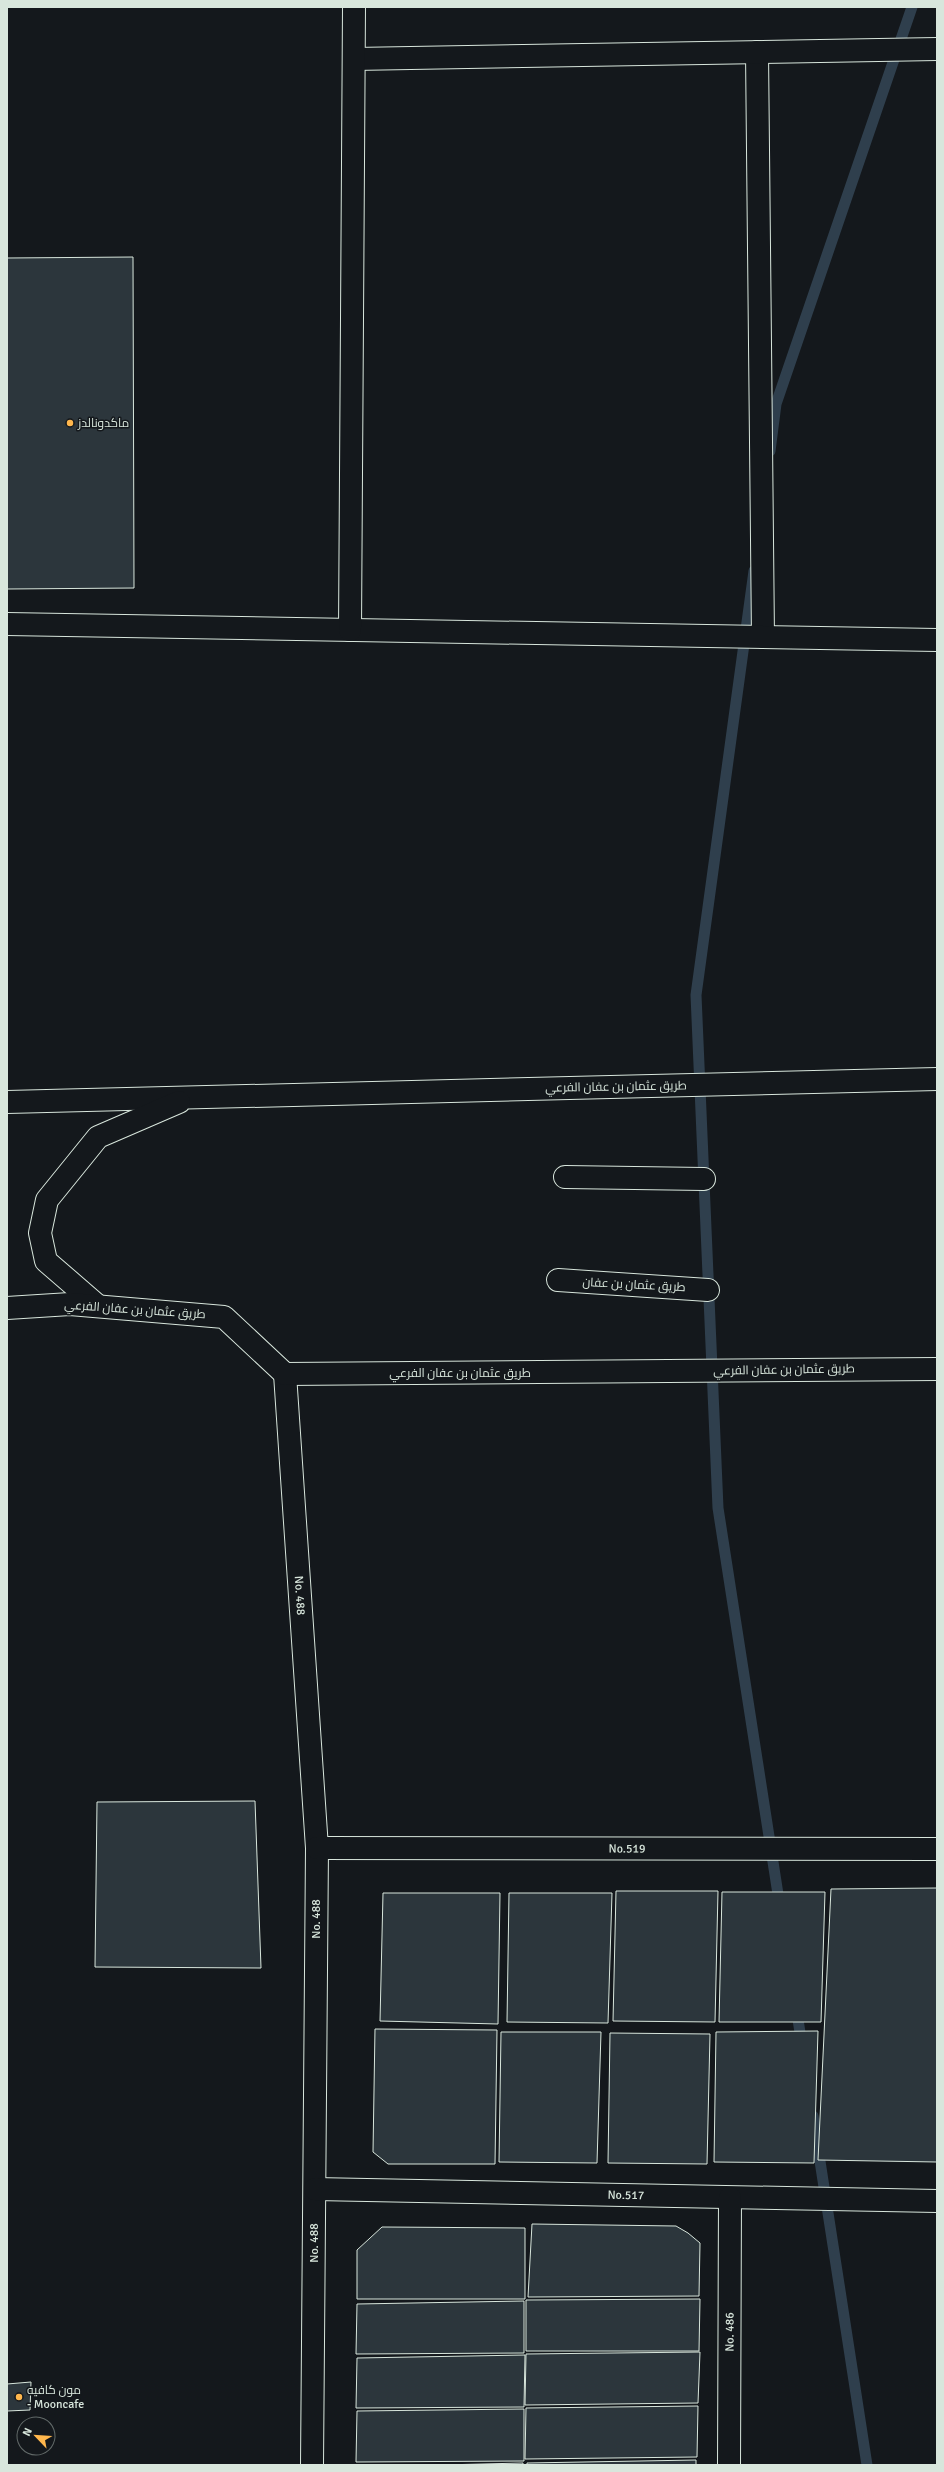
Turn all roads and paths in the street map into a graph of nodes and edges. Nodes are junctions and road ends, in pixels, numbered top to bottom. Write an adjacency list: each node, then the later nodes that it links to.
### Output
1 (354, 7): 4 (street)
2 (937, 49): 3 (street)
3 (756, 52): 4 (street); 7 (street)
4 (354, 59): 6 (street)
5 (7, 624): 6 (street)
6 (350, 630): 7 (street)
7 (763, 637): 8 (street)
8 (937, 640)
9 (937, 1079): 10 (street, طريق عثمان بن عفان الفرعي)
10 (190, 1098): 11 (street, طريق عثمان بن عفان الفرعي); 16 (street)
11 (7, 1102)
12 (565, 1177): 13 (street)
13 (704, 1179)
14 (558, 1280): 15 (street, طريق عثمان بن عفان)
15 (708, 1290)
16 (98, 1306): 17 (street, طريق عثمان بن عفان الفرعي); 19 (street, طريق عثمان بن عفان الفرعي)
17 (7, 1308)
18 (937, 1369): 19 (street, طريق عثمان بن عفان الفرعي)
19 (285, 1374): 20 (street, No. 488)
20 (317, 1848): 21 (street, No.519); 22 (street, No. 488)
21 (937, 1849)
22 (315, 2189): 23 (street, No.517); 25 (street, No. 488)
23 (730, 2198): 24 (street, No.517); 26 (street, No. 486)
24 (937, 2201)
25 (312, 2465)
26 (729, 2465)

